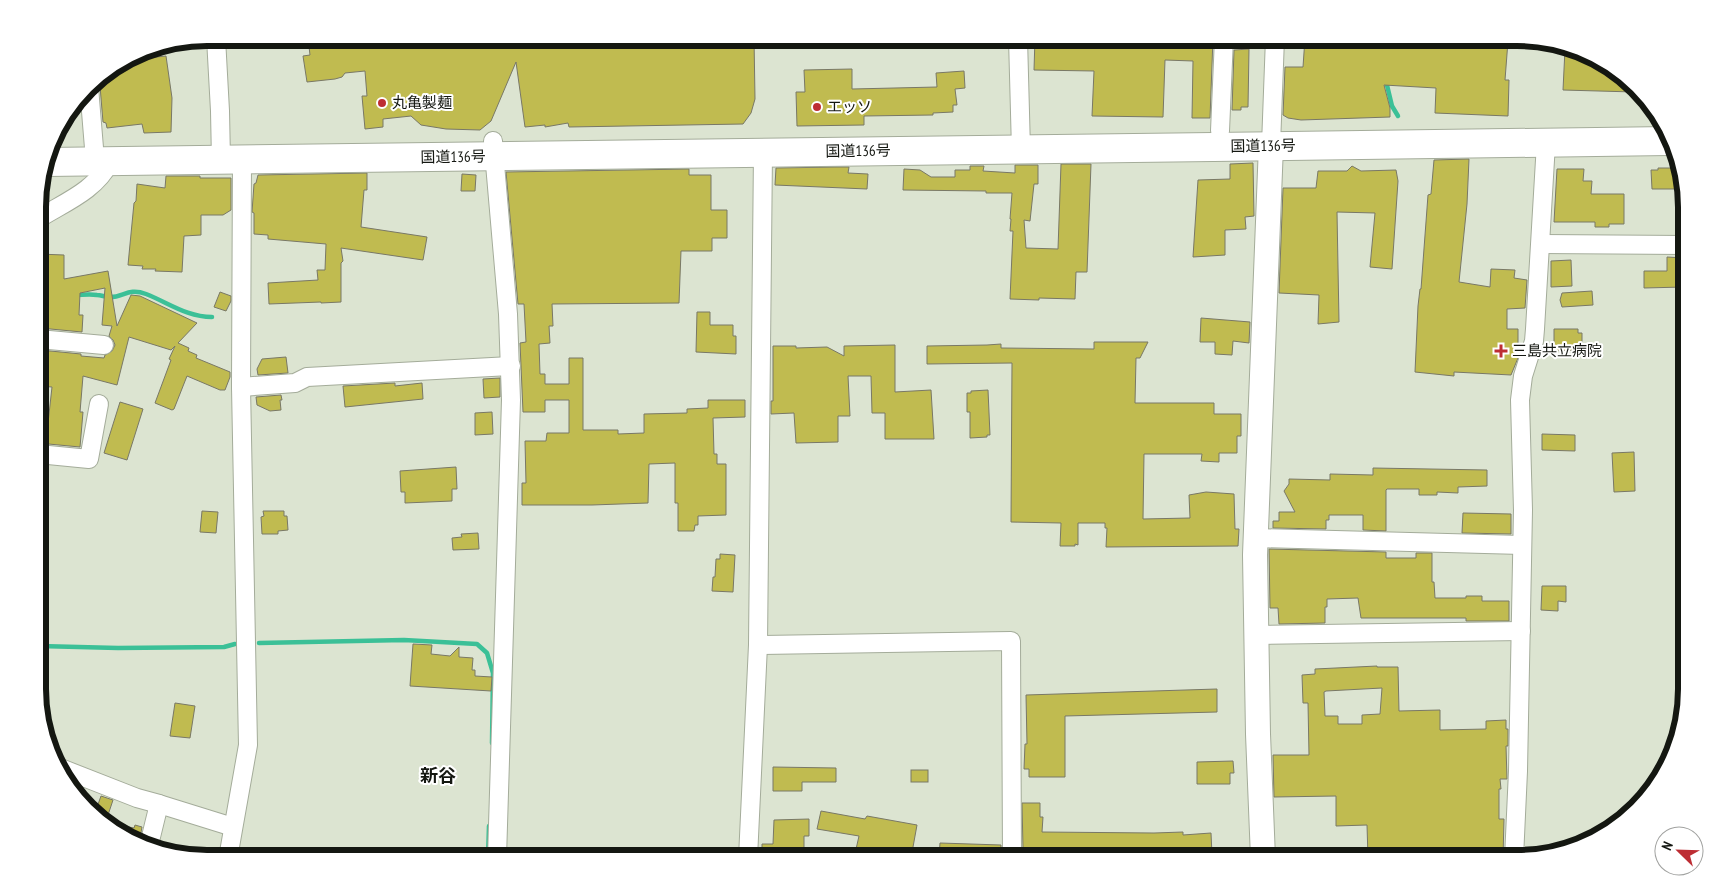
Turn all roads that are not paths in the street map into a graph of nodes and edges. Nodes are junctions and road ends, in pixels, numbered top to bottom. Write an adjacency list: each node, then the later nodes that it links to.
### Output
1 (1018, 46): 10 (street)
2 (1224, 46): 7 (street)
3 (1275, 46): 8 (street)
4 (217, 47): 16 (street)
5 (91, 96): 15 (street)
6 (1656, 126): 8 (highway, 国道136号)
7 (1220, 131): 8 (highway, 国道136号); 10 (highway, 国道136号)
8 (1270, 138): 10 (highway, 国道136号); 11 (highway, 国道136号); 27 (street)
9 (1664, 141): 11 (highway, 国道136号)
10 (1020, 142): 12 (highway, 国道136号); 14 (highway, 国道136号)
11 (1546, 143): 19 (street)
12 (494, 149): 14 (highway, 国道136号); 16 (highway, 国道136号); 23 (street)
13 (57, 150): 15 (highway, 国道136号)
14 (763, 152): 31 (street)
15 (102, 155): 16 (highway, 国道136号); 17 (highway, 国道136号); 18 (street)
16 (227, 155): 24 (street)
17 (53, 161)
18 (47, 213)
19 (1541, 244): 20 (street); 28 (street)
20 (1678, 245)
21 (47, 340): 22 (street)
22 (104, 345)
23 (511, 366): 24 (street); 40 (street)
24 (241, 387): 34 (street)
25 (98, 404): 26 (street)
26 (46, 455)
27 (1256, 538): 28 (street); 30 (street)
28 (1522, 545): 29 (street)
29 (1521, 631): 30 (street); 38 (street)
30 (1256, 635): 37 (street)
31 (758, 645): 36 (street); 41 (street)
32 (70, 772): 33 (street)
33 (159, 804): 34 (street); 35 (street)
34 (234, 827): 39 (street)
35 (150, 839)
36 (1012, 849)
37 (1263, 849)
38 (1514, 849)
39 (230, 850)
40 (498, 850)
41 (748, 850)

